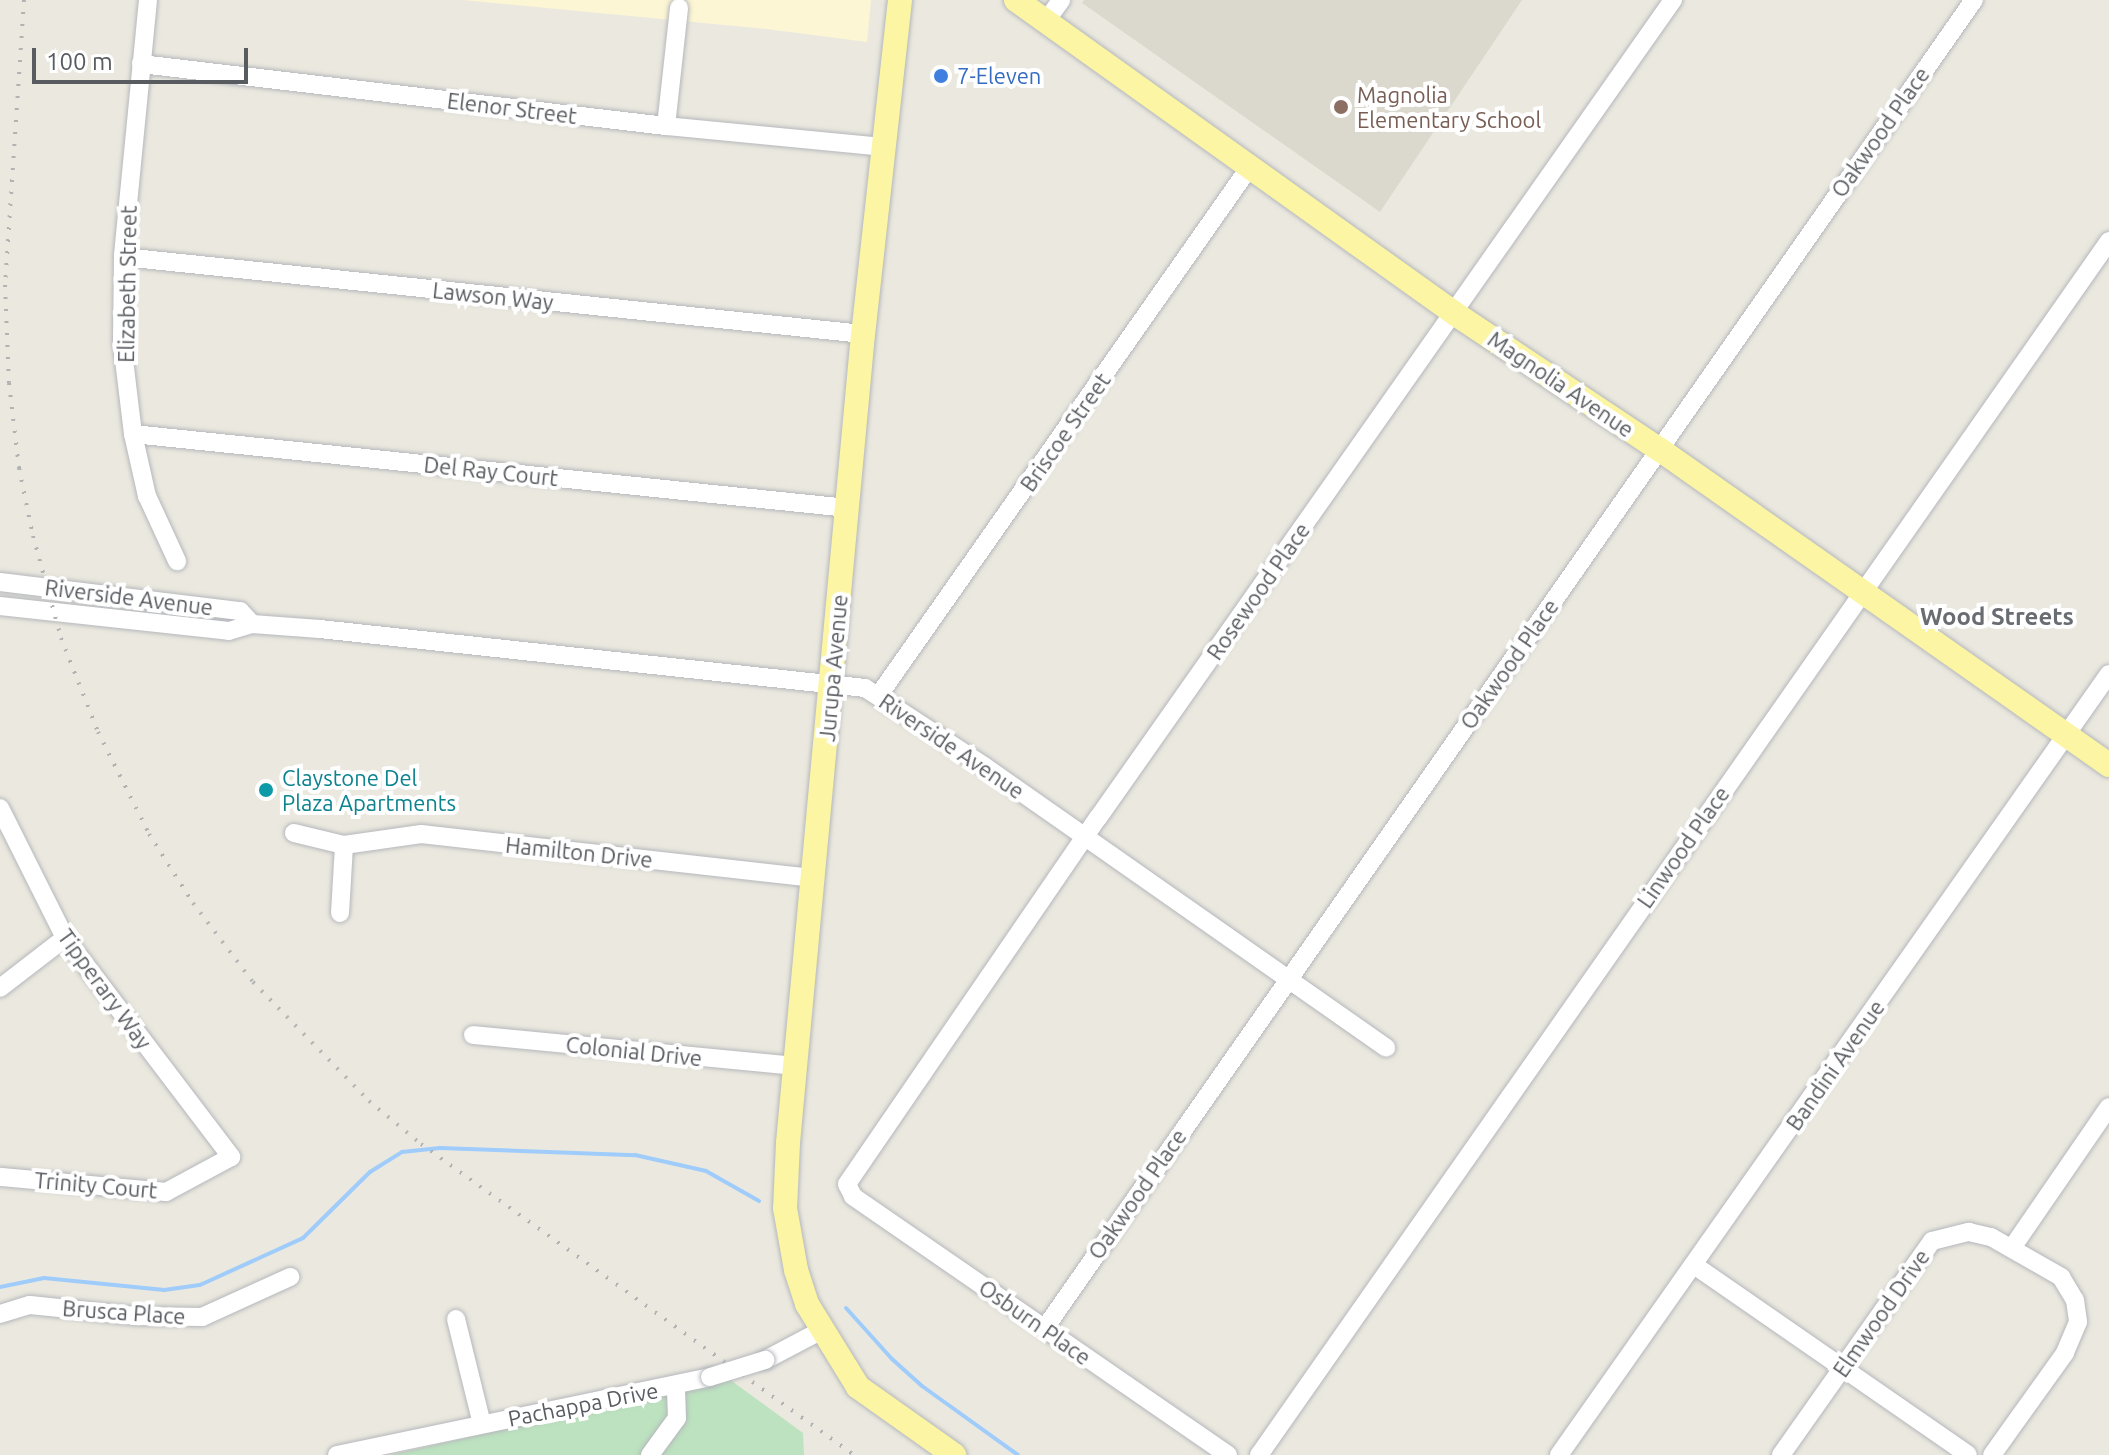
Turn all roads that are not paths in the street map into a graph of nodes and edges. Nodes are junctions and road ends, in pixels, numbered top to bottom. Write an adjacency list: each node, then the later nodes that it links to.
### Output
1 (148, 0): 9 (street, Elizabeth Street)
2 (900, 0): 11 (main road, Jurupa Avenue)
3 (1016, 0): 8 (main road, Magnolia Avenue)
4 (1061, 0): 8 (street)
5 (1673, 0): 15 (street, Rosewood Place)
6 (1974, 0): 18 (street, Oakwood Place)
7 (679, 8): 10 (street)
8 (1046, 21): 12 (main road, Magnolia Avenue)
9 (141, 64): 10 (street, Elenor Street); 14 (street, Elizabeth Street)
10 (666, 126): 11 (street, Elenor Street)
11 (884, 147): 16 (main road, Jurupa Avenue)
12 (1249, 168): 15 (main road, Magnolia Avenue); 27 (street, Briscoe Street)
13 (2109, 241): 22 (street, Linwood Place)
14 (123, 257): 16 (street, Lawson Way); 17 (street, Elizabeth Street)
15 (1454, 313): 18 (main road, Magnolia Avenue); 32 (street, Rosewood Place)
16 (863, 334): 19 (main road, Jurupa Avenue)
17 (133, 434): 19 (street, Del Ray Court); 20 (street, Elizabeth Street)
18 (1659, 449): 22 (main road, Magnolia Avenue); 37 (street, Oakwood Place)
19 (848, 508): 26 (main road, Jurupa Avenue)
20 (177, 561)
21 (0, 582): 24 (street, Riverside Avenue)
22 (1862, 593): 28 (main road, Magnolia Avenue); 60 (street, Linwood Place)
23 (0, 606): 24 (street, Riverside Avenue)
24 (252, 624): 26 (street, Riverside Avenue)
25 (2109, 674): 28 (street, Bandini Avenue)
26 (832, 683): 27 (street, Riverside Avenue); 34 (main road, Jurupa Avenue)
27 (879, 695): 32 (street, Riverside Avenue)
28 (2065, 734): 29 (main road, Magnolia Avenue); 47 (street, Bandini Avenue)
29 (2109, 765)
30 (0, 808): 36 (street, Tipperary Way)
31 (294, 833): 33 (street, Hamilton Drive)
32 (1084, 838): 37 (street, Riverside Avenue); 45 (street, Rosewood Place)
33 (344, 845): 34 (street, Hamilton Drive); 35 (street)
34 (813, 878): 41 (main road, Jurupa Avenue)
35 (340, 913)
36 (65, 938): 38 (street); 43 (street, Tipperary Way)
37 (1288, 979): 40 (street, Riverside Avenue); 51 (street, Oakwood Place)
38 (0, 988)
39 (473, 1035): 41 (street, Colonial Drive)
40 (1386, 1048)
41 (795, 1066): 52 (main road, Jurupa Avenue)
42 (2109, 1107): 46 (street)
43 (231, 1157): 44 (street, Trinity Court)
44 (0, 1177)
45 (847, 1184): 51 (street, Osburn Place)
46 (2012, 1248): 53 (street, Elmwood Drive); 64 (street, Elmwood Drive)
47 (1694, 1265): 53 (street); 61 (street, Bandini Avenue)
48 (290, 1277): 49 (street, Brusca Place)
49 (0, 1314)
50 (456, 1319): 55 (street)
51 (1045, 1328): 59 (street, Osburn Place)
52 (822, 1330): 54 (street, Pachappa Drive, bridge); 58 (main road, Jurupa Avenue)
53 (1840, 1370): 62 (street, Elmwood Drive); 63 (street)
54 (676, 1386): 55 (street, Pachappa Drive); 57 (street)
55 (482, 1424): 56 (street, Pachappa Drive)
56 (337, 1455)
57 (650, 1455)
58 (954, 1455)
59 (1228, 1455)
60 (1259, 1455)
61 (1559, 1455)
62 (1781, 1455)
63 (1968, 1455)
64 (1992, 1455)

